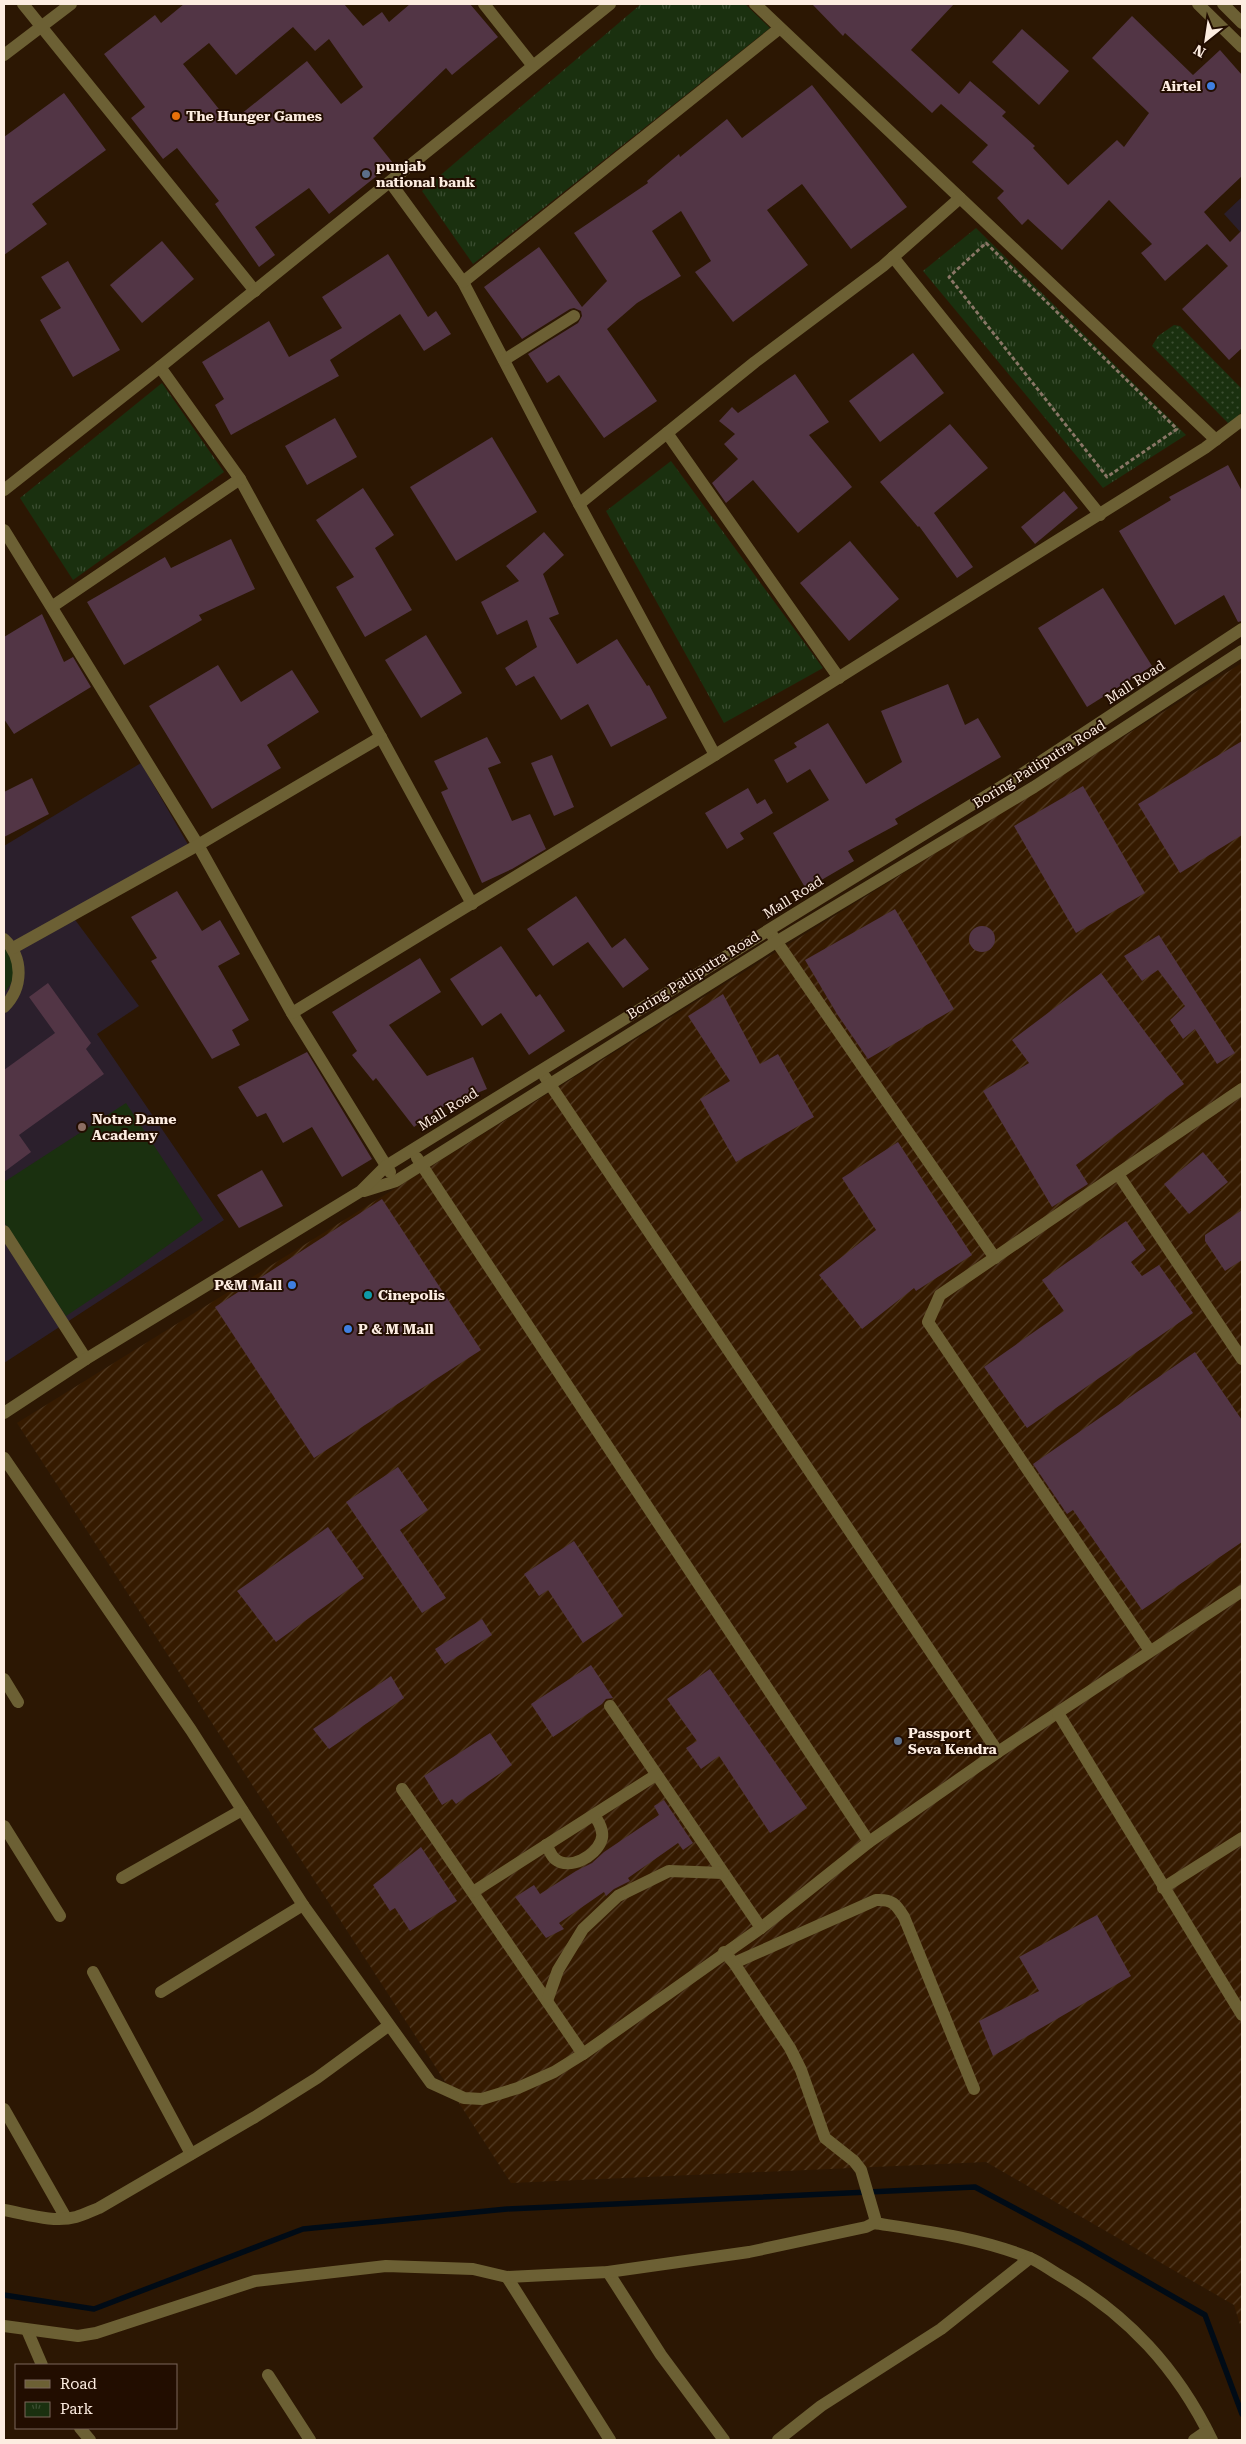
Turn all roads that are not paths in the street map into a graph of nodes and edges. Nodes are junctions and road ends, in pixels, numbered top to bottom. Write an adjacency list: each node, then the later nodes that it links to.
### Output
1 (23, 4): 9 (street)
2 (71, 4): 9 (street)
3 (484, 4): 13 (street)
4 (610, 4): 13 (street)
5 (755, 4): 10 (street)
6 (1198, 4): 11 (street)
7 (1223, 4): 8 (street)
8 (1242, 23)
9 (42, 27): 12 (street); 18 (street)
10 (780, 28): 15 (street); 17 (street)
11 (1242, 47)
12 (4, 55)
13 (533, 66): 14 (street)
14 (390, 182): 17 (street); 18 (street)
15 (960, 198): 16 (street); 24 (street)
16 (893, 257): 23 (street); 28 (street)
17 (463, 282): 20 (street)
18 (255, 291): 21 (street)
19 (574, 316): 20 (street)
20 (504, 360): 27 (street)
21 (160, 367): 25 (street); 26 (street)
22 (1242, 420): 24 (street)
23 (667, 433): 27 (street); 35 (street)
24 (1216, 440): 28 (street)
25 (240, 478): 30 (street); 36 (street)
26 (4, 490)
27 (579, 504): 37 (street)
28 (1100, 515): 35 (street)
29 (4, 530): 30 (street)
30 (53, 606): 40 (street)
31 (1242, 629): 32 (street, Mall Road)
32 (1219, 645): 34 (street); 38 (street, Mall Road)
33 (1242, 651): 34 (street, Boring Patliputra Road)
34 (1228, 660): 39 (street, Boring Patliputra Road)
35 (839, 678): 37 (street)
36 (381, 738): 40 (street); 43 (street)
37 (715, 755): 43 (street)
38 (1025, 772): 39 (street); 41 (street, Mall Road)
39 (1034, 787): 42 (street, Boring Patliputra Road)
40 (198, 845): 46 (street); 50 (street)
41 (904, 846): 42 (street); 44 (street, Mall Road)
42 (913, 860): 45 (street, Boring Patliputra Road)
43 (472, 904): 50 (street)
44 (769, 930): 45 (street); 47 (street, Mall Road)
45 (776, 942): 49 (street, Boring Patliputra Road); 61 (street)
46 (8, 944): 48 (street)
47 (661, 996): 49 (street); 51 (street, Mall Road)
48 (4, 1007)
49 (668, 1008): 52 (street, Boring Patliputra Road)
50 (292, 1013): 56 (street)
51 (540, 1070): 52 (street); 54 (street, Mall Road)
52 (549, 1083): 55 (street, Boring Patliputra Road); 72 (street)
53 (1242, 1089): 57 (street)
54 (411, 1150): 55 (street); 56 (street, Mall Road)
55 (422, 1165): 58 (street, Boring Patliputra Road); 79 (street)
56 (386, 1166): 58 (street); 59 (street, Mall Road)
57 (1118, 1174): 61 (street); 63 (street)
58 (396, 1181): 59 (street, Boring Patliputra Road)
59 (361, 1191): 62 (street)
60 (4, 1231): 62 (street)
61 (995, 1258): 67 (street)
62 (86, 1359): 64 (street)
63 (1242, 1359)
64 (4, 1413)
65 (4, 1458): 75 (street)
66 (1242, 1591): 67 (street)
67 (1150, 1651): 71 (street)
68 (4, 1679): 69 (street)
69 (18, 1702)
70 (610, 1706): 73 (street)
71 (1058, 1712): 72 (street); 83 (street)
72 (998, 1752): 79 (street)
73 (656, 1775): 76 (street); 81 (street)
74 (402, 1789): 84 (street)
75 (242, 1810): 82 (street); 85 (street)
76 (594, 1815): 80 (street); 80 (street)
77 (4, 1826): 86 (street)
78 (1242, 1838): 83 (street)
79 (870, 1842): 87 (street)
80 (546, 1845): 84 (street)
81 (724, 1873): 87 (street); 92 (street)
82 (122, 1878)
83 (1163, 1888): 93 (street)
84 (473, 1892): 92 (street)
85 (303, 1905): 91 (street); 94 (street)
86 (60, 1916)
87 (761, 1928): 88 (street)
88 (724, 1952): 89 (street); 95 (street)
89 (734, 1963): 96 (street); 101 (street)
90 (93, 1972): 98 (street)
91 (161, 1992)
92 (547, 2001): 95 (street)
93 (1242, 2015)
94 (388, 2026): 95 (street); 98 (street)
95 (583, 2054)
96 (974, 2089)
97 (4, 2109): 100 (street)
98 (192, 2154): 100 (street)
99 (5, 2209): 100 (street)
100 (66, 2218)
101 (874, 2223): 102 (street); 103 (street)
102 (1030, 2258): 110 (street); 115 (street)
103 (608, 2272): 104 (street); 114 (street)
104 (507, 2277): 106 (street); 113 (street)
105 (4, 2326): 106 (street)
106 (27, 2330): 107 (street)
107 (42, 2364)
108 (268, 2375): 112 (street)
109 (81, 2429): 111 (street)
110 (1209, 2435): 116 (street)
111 (90, 2440)
112 (310, 2440)
113 (610, 2440)
114 (724, 2440)
115 (778, 2440)
116 (1194, 2440)

